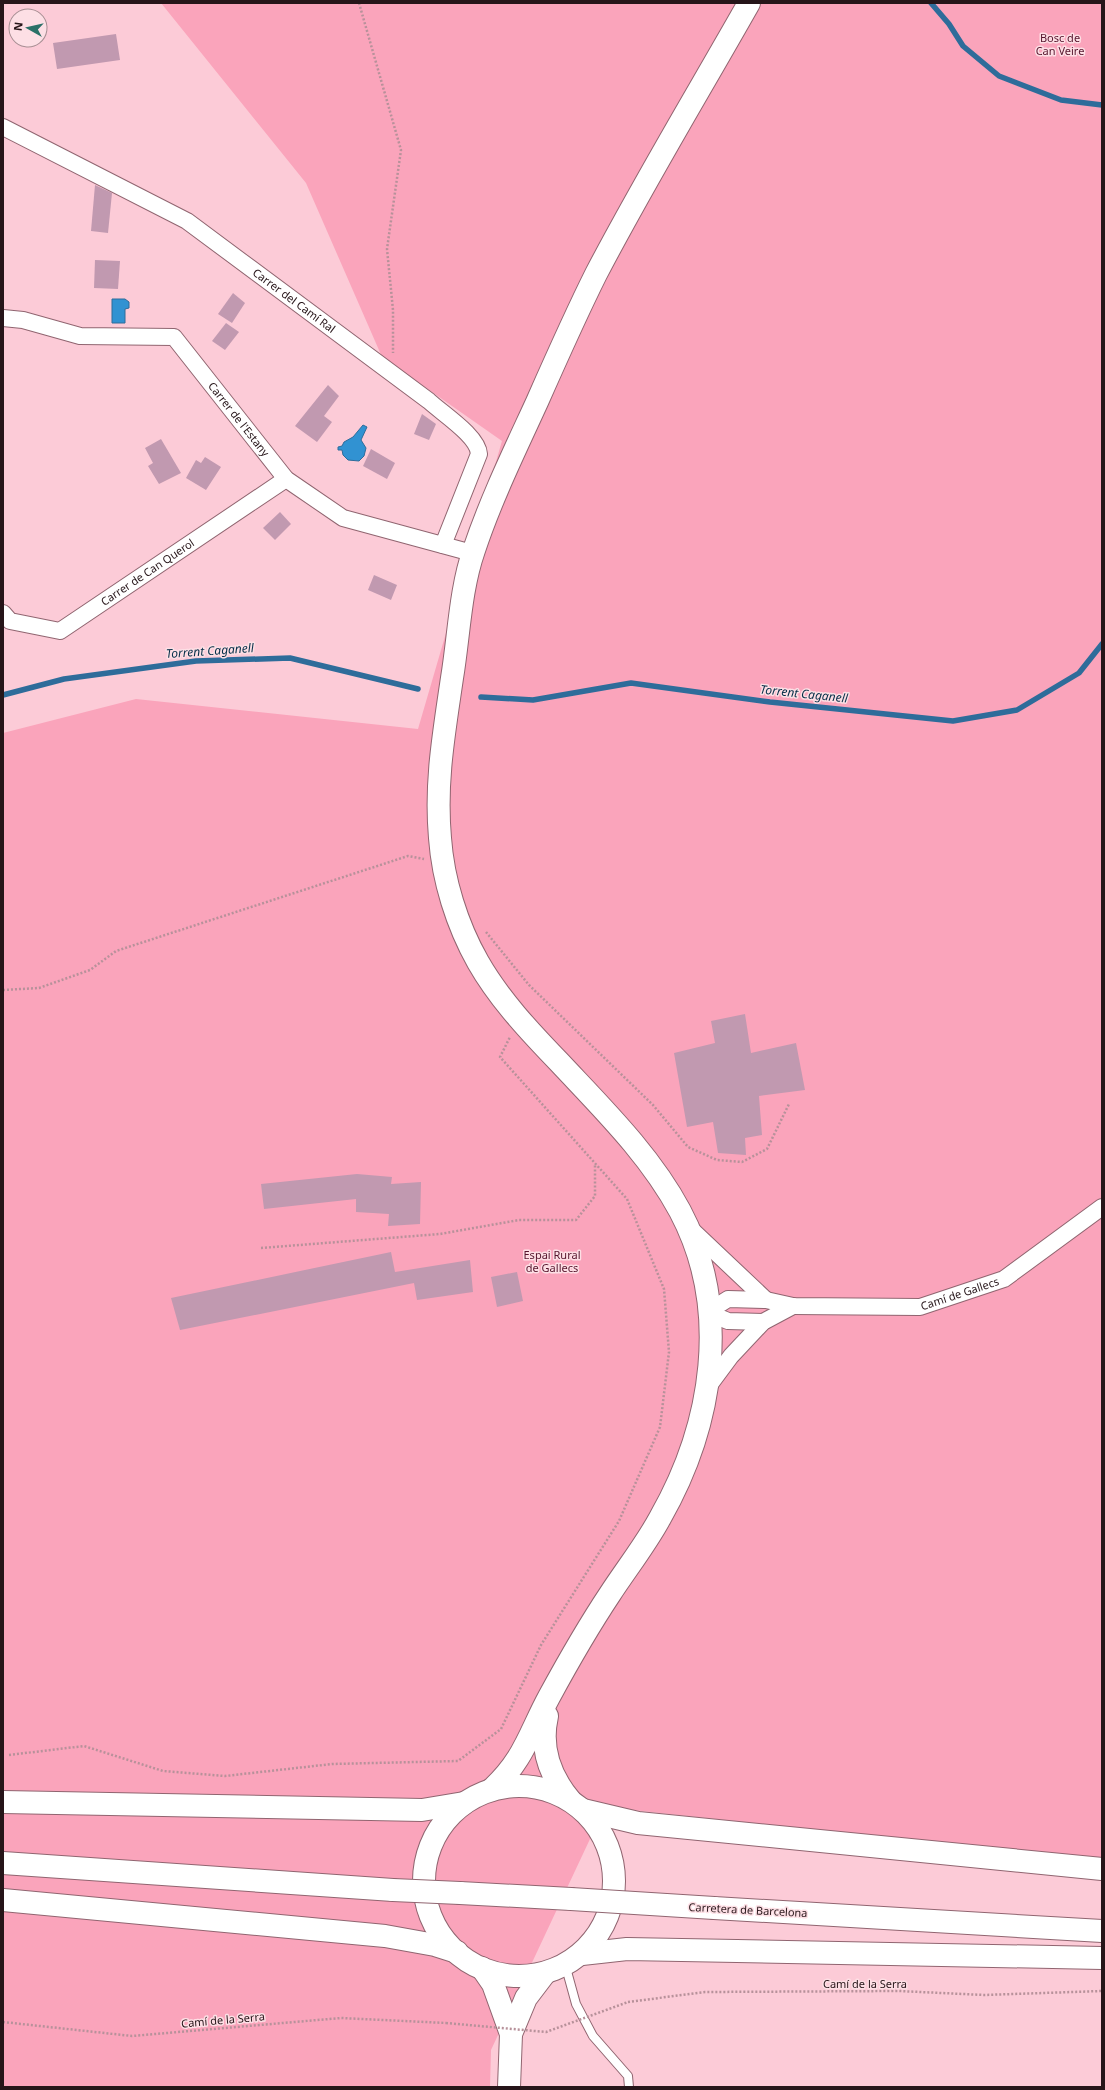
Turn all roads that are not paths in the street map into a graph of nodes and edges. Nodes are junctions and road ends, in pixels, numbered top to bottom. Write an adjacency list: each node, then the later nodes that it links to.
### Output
1 (749, 3): 6 (main road)
2 (3, 127): 5 (street, Carrer del Camí Ral)
3 (3, 318): 4 (street, Carrer de l'Estany)
4 (286, 479): 5 (street, Carrer de l'Estany); 7 (street, Carrer de Can Querol)
5 (443, 545): 6 (street, Carrer de l'Estany)
6 (472, 553): 9 (main road)
7 (3, 613)
8 (1102, 1207): 11 (street, Camí de Gallecs)
9 (687, 1226): 10 (street); 12 (main road)
10 (766, 1300): 11 (street, Camí de Gallecs); 12 (street, Camí de Gallecs)
11 (793, 1306): 13 (street, Camí de Gallecs)
12 (711, 1314): 13 (street, Camí de Gallecs); 14 (main road)
13 (763, 1322): 14 (street, Camí de Gallecs)
14 (708, 1387): 15 (main road)
15 (552, 1691): 16 (main road); 19 (main road)
16 (491, 1790): 18 (main road); 19 (main road)
17 (3, 1802): 18 (main road)
18 (464, 1803): 24 (main road)
19 (576, 1805): 21 (main road); 26 (main road)
20 (3, 1863): 23 (main road, Carretera de Barcelona, bridge)
21 (1102, 1869)
22 (3, 1900): 24 (main road)
23 (1102, 1931)
24 (457, 1952): 27 (main road)
25 (1102, 1958): 26 (main road)
26 (573, 1959): 28 (main road); 31 (lane)
27 (482, 1968): 28 (main road); 29 (main road)
28 (545, 1973): 29 (main road)
29 (511, 2034): 30 (main road)
30 (509, 2087)
31 (629, 2087)

